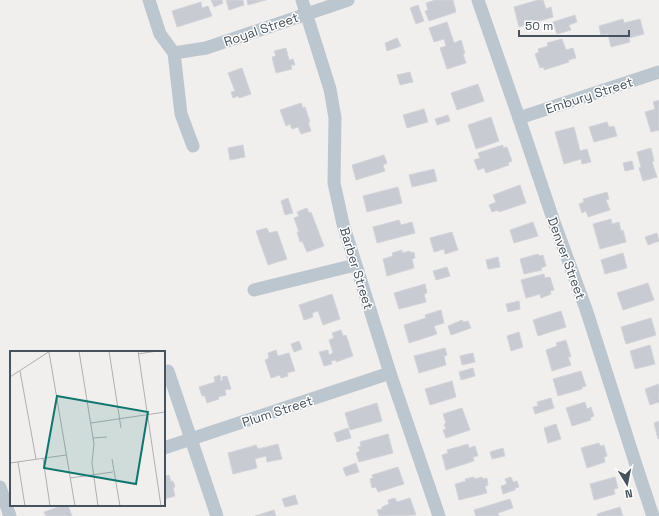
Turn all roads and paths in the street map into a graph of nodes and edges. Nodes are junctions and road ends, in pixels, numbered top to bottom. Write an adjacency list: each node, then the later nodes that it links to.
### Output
1 (148, 0): 6 (street)
2 (302, 0): 5 (street, Barber Street)
3 (348, 0): 5 (street, Royal Street)
4 (478, 0): 8 (street, Denver Street)
5 (307, 14): 6 (street, Royal Street); 10 (street, Barber Street)
6 (174, 53): 9 (street)
7 (659, 72): 8 (street, Embury Street)
8 (519, 118): 21 (street, Denver Street)
9 (193, 146)
10 (355, 264): 11 (street); 13 (street, Barber Street)
11 (254, 290)
12 (168, 371): 14 (street)
13 (390, 373): 14 (street, Plum Street); 20 (street, Barber Street)
14 (191, 440): 15 (street, Plum Street); 19 (street)
15 (165, 448)
16 (0, 487): 17 (street)
17 (5, 501): 18 (street)
18 (10, 516)
19 (217, 516)
20 (438, 516)
21 (653, 516)

